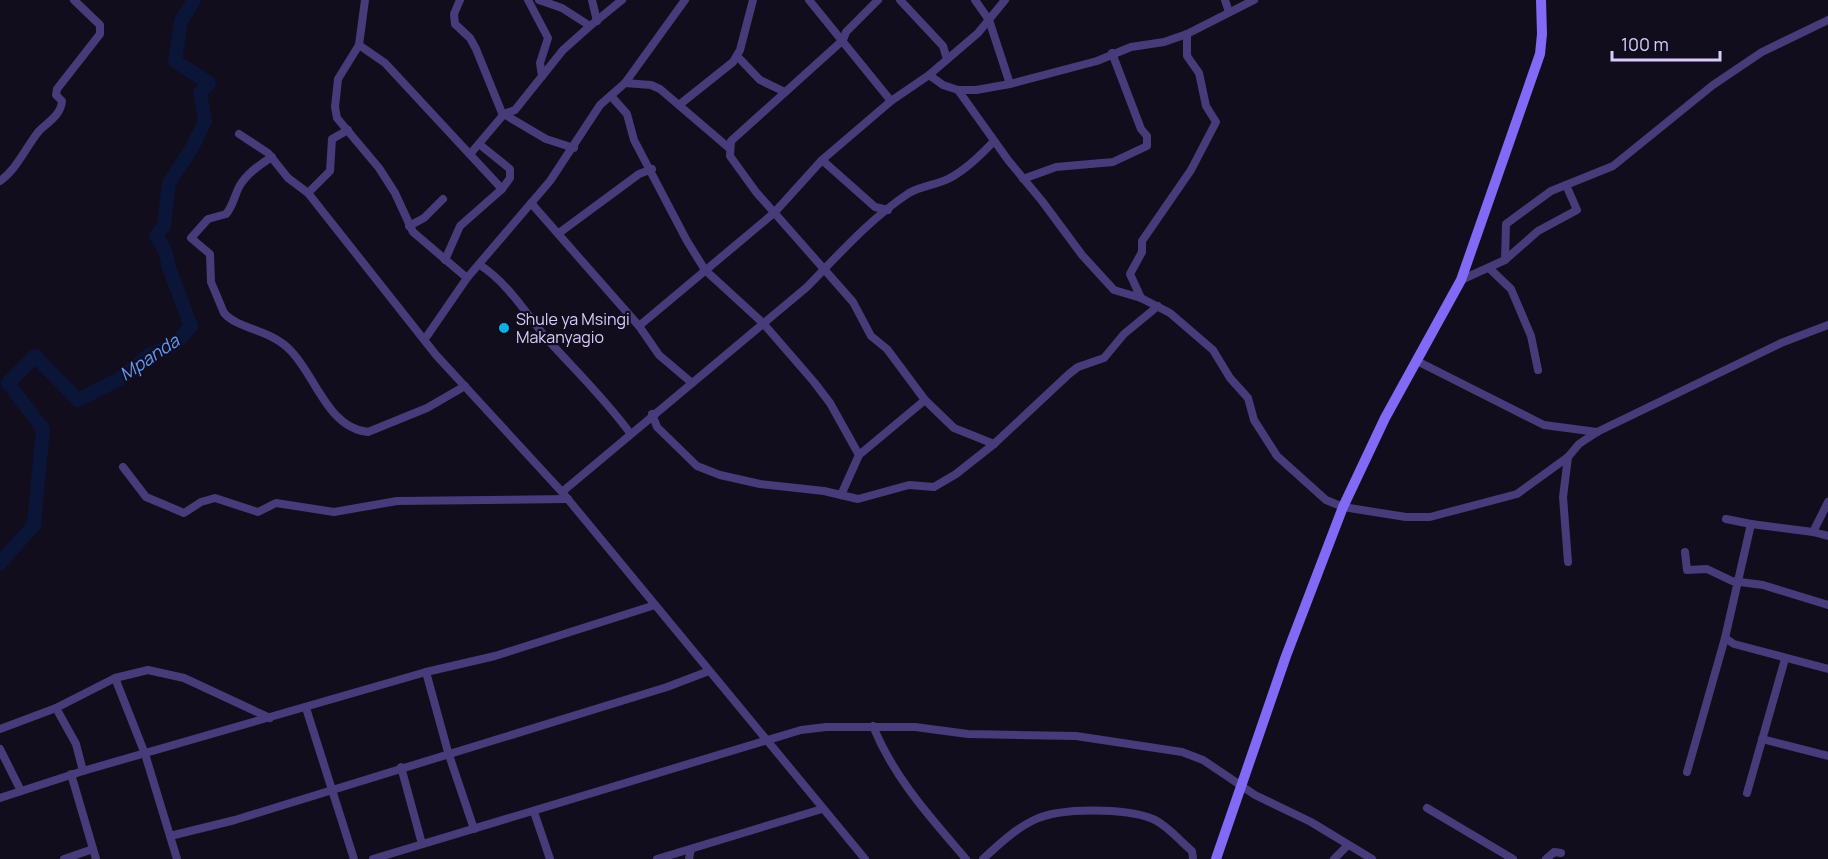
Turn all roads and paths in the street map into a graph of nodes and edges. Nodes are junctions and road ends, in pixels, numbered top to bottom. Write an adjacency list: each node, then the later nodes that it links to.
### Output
1 (74, 0): 52 (street)
2 (365, 0): 25 (street)
3 (460, 0): 40 (street)
4 (528, 0): 30 (street)
5 (539, 0): 22 (street)
6 (592, 0): 21 (street)
7 (622, 0): 21 (street)
8 (685, 0): 31 (street)
9 (753, 0): 27 (street)
10 (809, 0): 24 (street)
11 (878, 0): 24 (street)
12 (900, 0): 28 (street)
13 (975, 0): 19 (street)
14 (1005, 0): 19 (street)
15 (1225, 0): 18 (street)
16 (1254, 0): 18 (street)
17 (1541, 0): 69 (street)
18 (1229, 12): 23 (street)
19 (989, 20): 28 (street); 32 (street)
20 (1828, 20): 53 (street)
21 (597, 21): 22 (street)
22 (590, 27): 30 (street)
23 (1187, 34): 26 (street); 70 (street)
24 (843, 40): 35 (street); 37 (street)
25 (359, 45): 41 (street); 47 (street)
26 (1112, 53): 32 (street); 51 (street)
27 (737, 56): 33 (street); 38 (street)
28 (947, 59): 29 (street)
29 (930, 75): 34 (street); 37 (street)
30 (542, 76): 40 (street)
31 (625, 83): 36 (street); 38 (street)
32 (1010, 84): 34 (street)
33 (773, 87): 35 (street); 39 (street)
34 (958, 90): 43 (street)
35 (785, 92): 39 (street)
36 (611, 96): 45 (street); 50 (street)
37 (891, 100): 49 (street)
38 (679, 105): 46 (street)
39 (771, 105): 46 (street)
40 (504, 114): 44 (street); 45 (street)
41 (348, 130): 55 (street); 60 (street)
42 (239, 134): 48 (street)
43 (994, 141): 51 (street); 58 (street)
44 (479, 144): 47 (street); 54 (street)
45 (574, 148): 57 (street)
46 (729, 148): 59 (street)
47 (471, 153): 54 (street)
48 (272, 157): 55 (street); 79 (street)
49 (822, 160): 58 (street); 59 (street)
50 (652, 169): 61 (street); 66 (street)
51 (1023, 178): 70 (street)
52 (0, 181)
53 (1566, 185): 63 (street); 63 (street)
54 (502, 189): 62 (street)
55 (308, 193): 79 (street)
56 (443, 199): 60 (street)
57 (531, 204): 61 (street); 64 (street)
58 (888, 210): 67 (street)
59 (774, 213): 66 (street); 67 (street)
60 (409, 226): 62 (street)
61 (559, 233): 74 (street)
62 (445, 260): 68 (street)
63 (1504, 260): 65 (street)
64 (480, 265): 68 (street); 83 (street)
65 (1489, 268): 69 (street); 77 (street)
66 (705, 270): 72 (street); 74 (street)
67 (822, 270): 72 (street); 80 (street)
68 (466, 278): 75 (street)
69 (1461, 280): 76 (street)
70 (1141, 298): 71 (street)
71 (1158, 306): 84 (street); 92 (street)
72 (762, 323): 78 (street); 85 (street)
73 (1828, 325): 82 (street)
74 (639, 326): 78 (street)
75 (427, 336)
76 (1417, 361): 82 (street); 92 (street)
77 (1538, 370)
78 (692, 383): 81 (street)
79 (465, 386): 88 (street)
80 (925, 400): 84 (street); 85 (street)
81 (652, 414): 83 (street); 89 (street)
82 (1597, 432): 86 (street)
83 (630, 433): 88 (street)
84 (994, 444): 89 (street)
85 (859, 455): 89 (street)
86 (1568, 457): 92 (street); 98 (street)
87 (123, 467): 90 (street)
88 (562, 492): 90 (street)
89 (842, 495)
90 (568, 499): 100 (street)
91 (1828, 502): 95 (street)
92 (1343, 507): 123 (street)
93 (1726, 519): 94 (street)
94 (1751, 524): 95 (street); 99 (street)
95 (1813, 532): 96 (street)
96 (1828, 536)
97 (1685, 552): 99 (street)
98 (1568, 562)
99 (1738, 583): 101 (street); 102 (street)
100 (655, 604): 105 (street); 106 (street)
101 (1828, 605)
102 (1725, 638): 103 (street); 121 (street)
103 (1785, 659): 104 (street); 114 (street)
104 (1828, 669)
105 (709, 671): 113 (street); 116 (street)
106 (426, 672): 109 (street); 116 (street)
107 (115, 678): 108 (street); 110 (street); 117 (street)
108 (56, 708): 112 (street); 120 (street)
109 (306, 708): 110 (street); 124 (street)
110 (270, 718): 117 (street)
111 (873, 726): 113 (street); 123 (street); 147 (street)
112 (0, 729)
113 (766, 739): 128 (street); 130 (street)
114 (1762, 739): 118 (street); 126 (street)
115 (0, 749): 125 (street)
116 (448, 752): 119 (street); 131 (street)
117 (145, 754): 120 (street); 132 (street)
118 (1828, 756)
119 (401, 767): 124 (street); 133 (street)
120 (83, 771): 122 (street)
121 (1687, 772)
122 (71, 774): 125 (street); 135 (street)
123 (1243, 786): 134 (street); 150 (street)
124 (331, 789): 132 (street); 141 (street)
125 (21, 791): 127 (street)
126 (1747, 793)
127 (0, 798)
128 (822, 808): 136 (street); 146 (street)
129 (1427, 808): 153 (street)
130 (534, 812): 131 (street); 143 (street)
131 (474, 829): 133 (street)
132 (170, 836): 140 (street)
133 (422, 844): 142 (street)
134 (1348, 845): 151 (street); 152 (street)
135 (93, 849): 138 (street); 139 (street)
136 (691, 849): 144 (street); 145 (street)
137 (1561, 853): 154 (street)
138 (64, 859)
139 (96, 859)
140 (177, 859)
141 (354, 859)
142 (373, 859)
143 (550, 859)
144 (657, 859)
145 (689, 859)
146 (865, 859)
147 (966, 859)
148 (983, 859): 149 (street)
149 (1193, 859)
150 (1216, 859)
151 (1334, 859)
152 (1372, 859)
153 (1513, 859)
154 (1546, 859)

